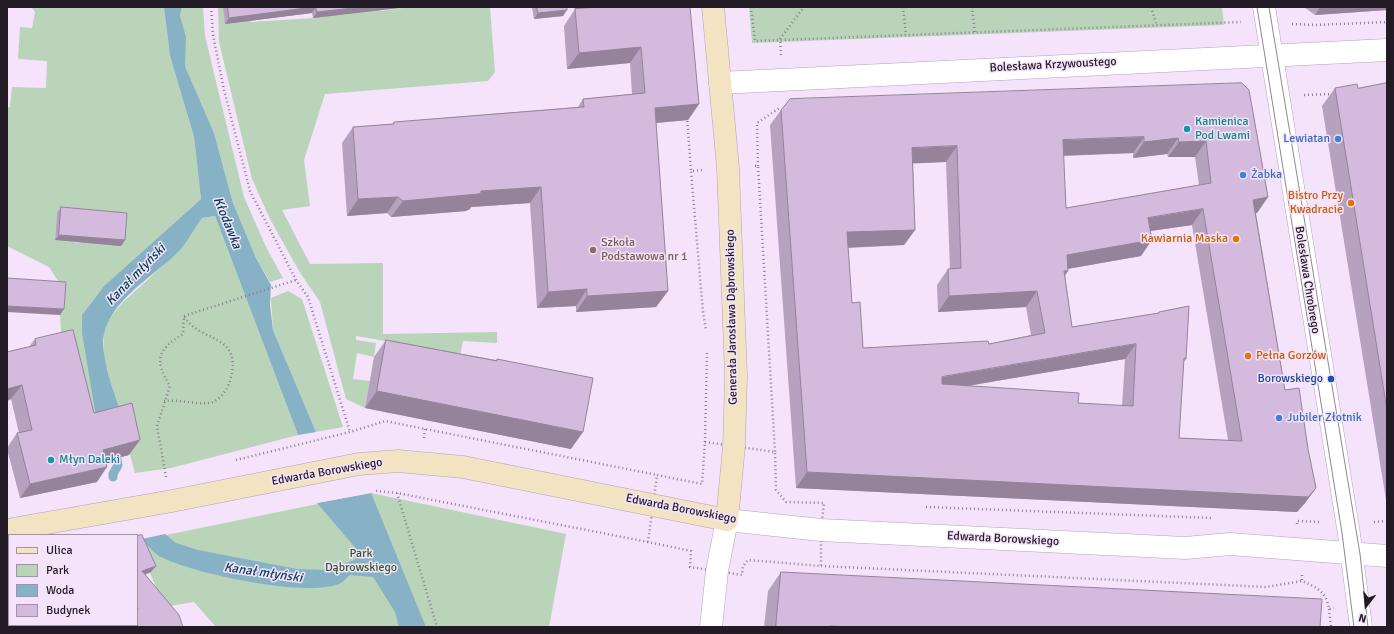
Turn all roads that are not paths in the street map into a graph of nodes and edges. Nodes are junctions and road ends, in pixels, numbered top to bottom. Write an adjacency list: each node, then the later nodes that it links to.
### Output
1 (713, 7): 5 (main road, Generała Jarosława Dąbrowskiego)
2 (1265, 15): 4 (street, Bolesława Chrobrego)
3 (1387, 50): 4 (street, Bolesława Krzywoustego)
4 (1272, 56): 5 (street, Bolesława Krzywoustego); 8 (street, Bolesława Chrobrego)
5 (720, 83): 6 (main road, Generała Jarosława Dąbrowskiego)
6 (727, 520): 7 (main road, Edwarda Borowskiego); 8 (street, Edwarda Borowskiego); 10 (street, Generała Jarosława Dąbrowskiego)
7 (7, 530)
8 (1351, 553): 9 (street, Edwarda Borowskiego); 11 (street, Bolesława Chrobrego)
9 (1387, 556)
10 (711, 627)
11 (1361, 627)

